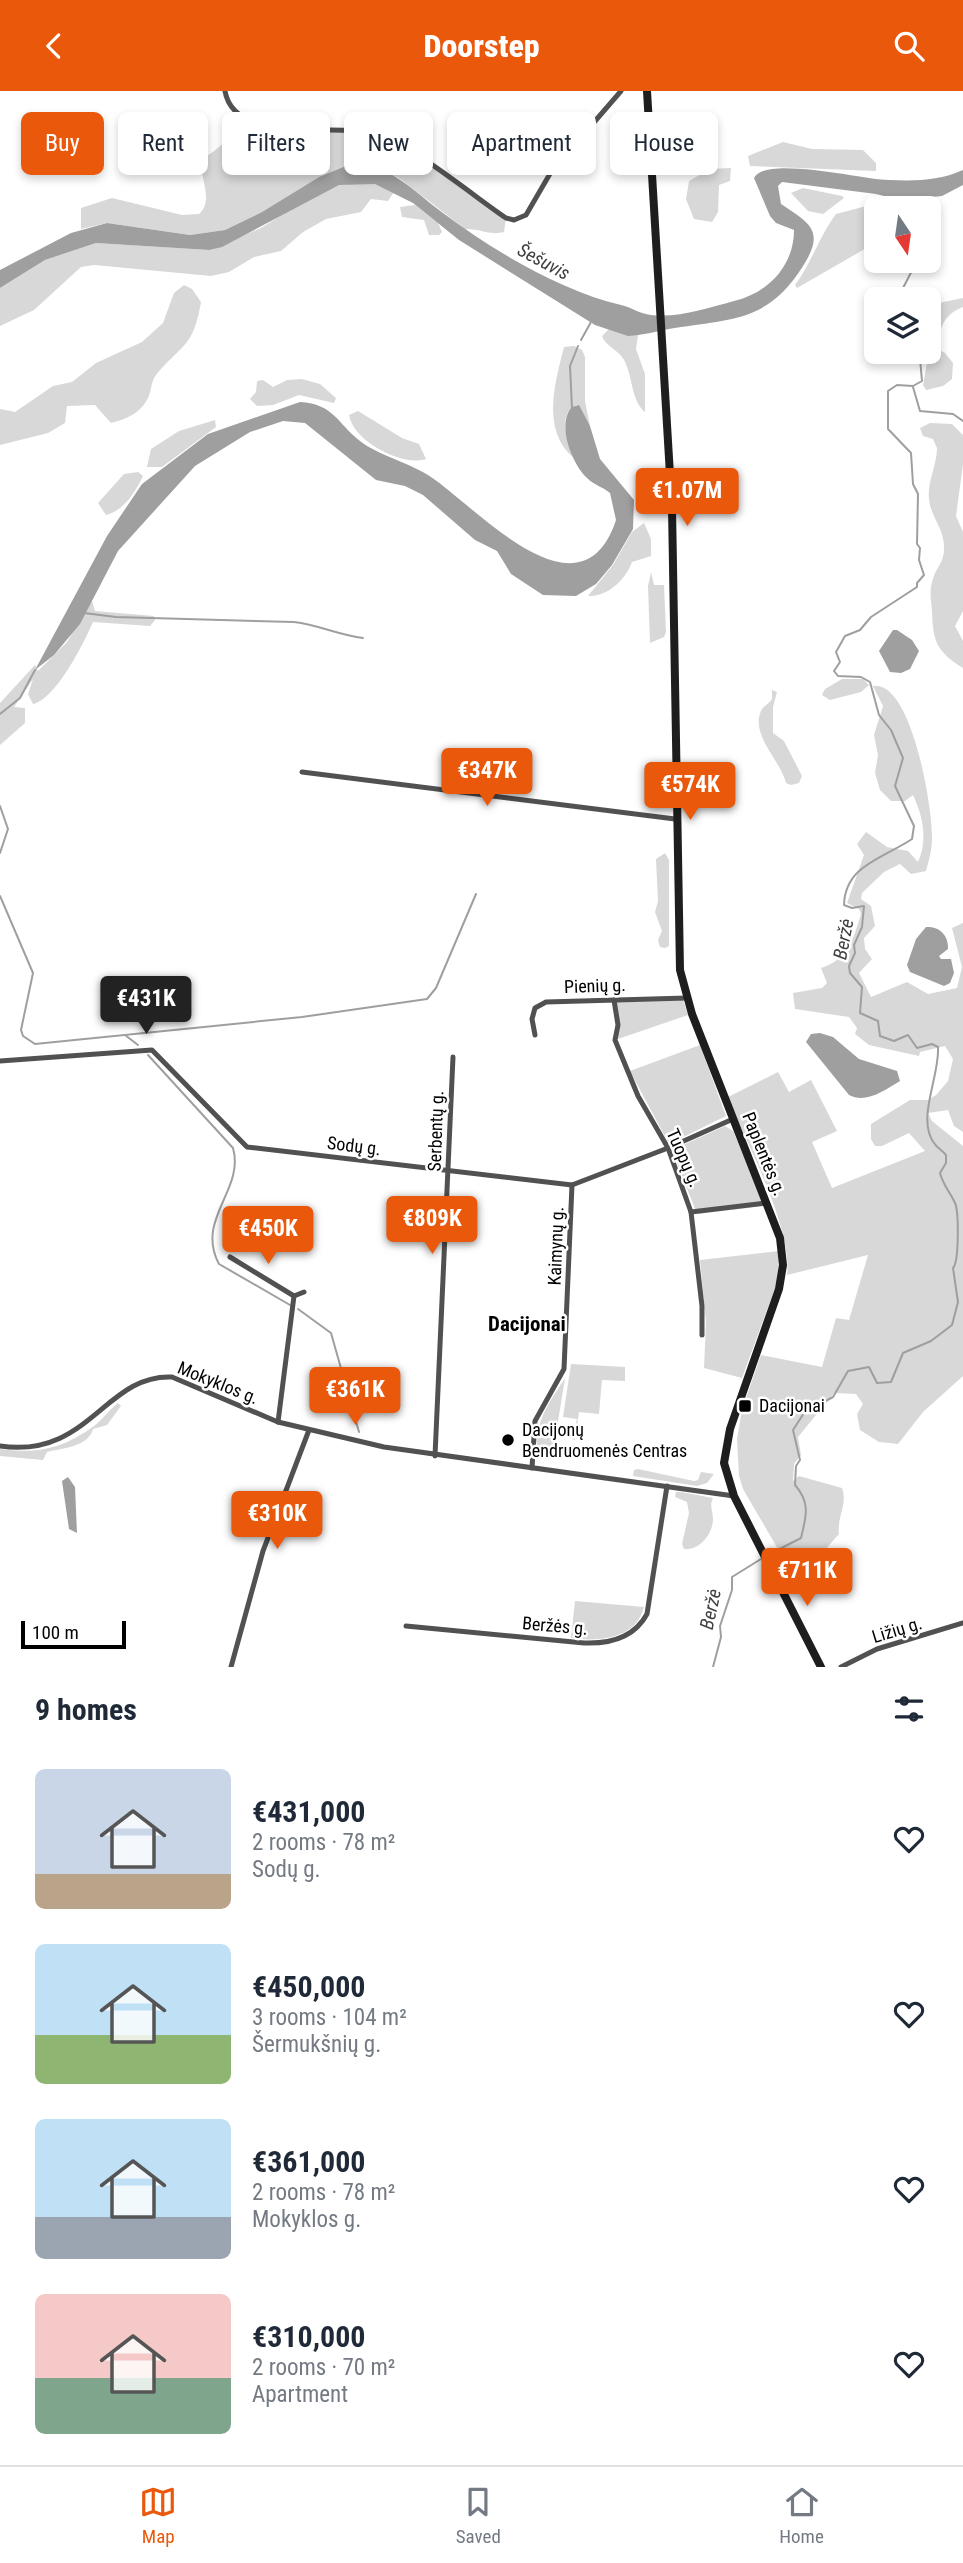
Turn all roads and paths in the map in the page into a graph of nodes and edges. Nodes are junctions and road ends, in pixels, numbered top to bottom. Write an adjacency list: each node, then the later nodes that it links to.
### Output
1 (225, 91): 2 (street)
2 (621, 91)
3 (647, 91): 5 (main road, Paplentės g.)
4 (302, 772): 5 (street)
5 (676, 820): 6 (main road, Paplentės g.)
6 (687, 998): 7 (street, Pienių g.); 11 (main road, Paplentės g.)
7 (614, 1000): 8 (street, Pienių g.); 12 (street, Tuopų g.)
8 (535, 1035)
9 (453, 1058): 13 (street, Serbentų g.)
10 (0, 1061): 13 (street, Sodų g.)
11 (733, 1119): 12 (street, Sodų g.); 15 (main road, Paplentės g.)
12 (668, 1148): 14 (street, Sodų g.); 16 (street, Tuopų g.)
13 (449, 1171): 14 (street, Sodų g.); 24 (street, Serbentų g.)
14 (572, 1185): 25 (street, Kaimynų g.)
15 (767, 1203): 16 (street); 27 (main road, Paplentės g.)
16 (691, 1212): 20 (street, Tuopų g.)
17 (230, 1257): 19 (street)
18 (304, 1292): 19 (street)
19 (294, 1296): 21 (street)
20 (702, 1335)
21 (278, 1422): 22 (street, Mokyklos g.); 23 (street, Mokyklos g.)
22 (309, 1430): 24 (street, Mokyklos g.); 30 (street)
23 (0, 1446)
24 (435, 1456): 25 (street, Mokyklos g.)
25 (532, 1468): 26 (street, Mokyklos g.)
26 (667, 1486): 27 (street, Mokyklos g.); 29 (street, Beržės g.)
27 (734, 1496): 31 (main road, Paplentės g.)
28 (963, 1623): 32 (street, Ližių g.)
29 (406, 1626)
30 (231, 1667)
31 (821, 1667)
32 (841, 1667)

